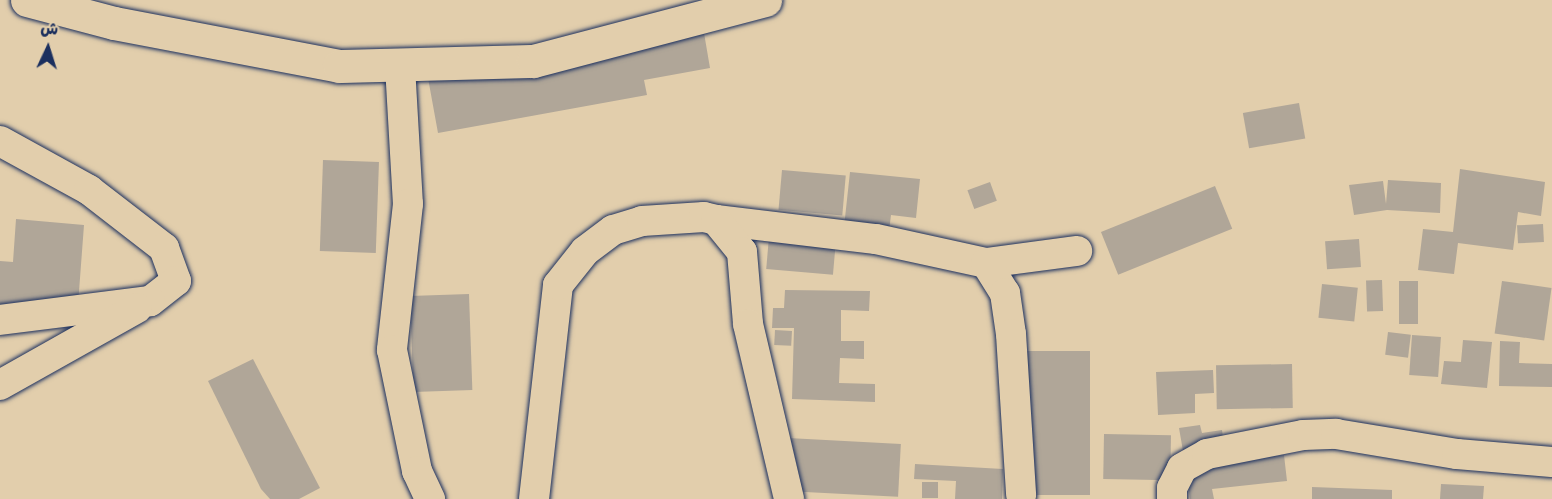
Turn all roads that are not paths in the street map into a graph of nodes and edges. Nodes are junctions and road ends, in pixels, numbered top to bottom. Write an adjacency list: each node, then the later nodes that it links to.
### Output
1 (27, 0): 3 (street)
2 (765, 0): 3 (street)
3 (400, 66): 13 (street)
4 (0, 141): 8 (street)
5 (716, 220): 7 (street); 14 (street); 15 (street)
6 (1077, 251): 7 (street)
7 (986, 263): 12 (street)
8 (150, 301): 9 (street); 10 (street)
9 (0, 320)
10 (0, 385)
11 (1552, 462): 16 (street)
12 (1021, 495)
13 (430, 499)
14 (534, 499)
15 (789, 499)
16 (1172, 499)

